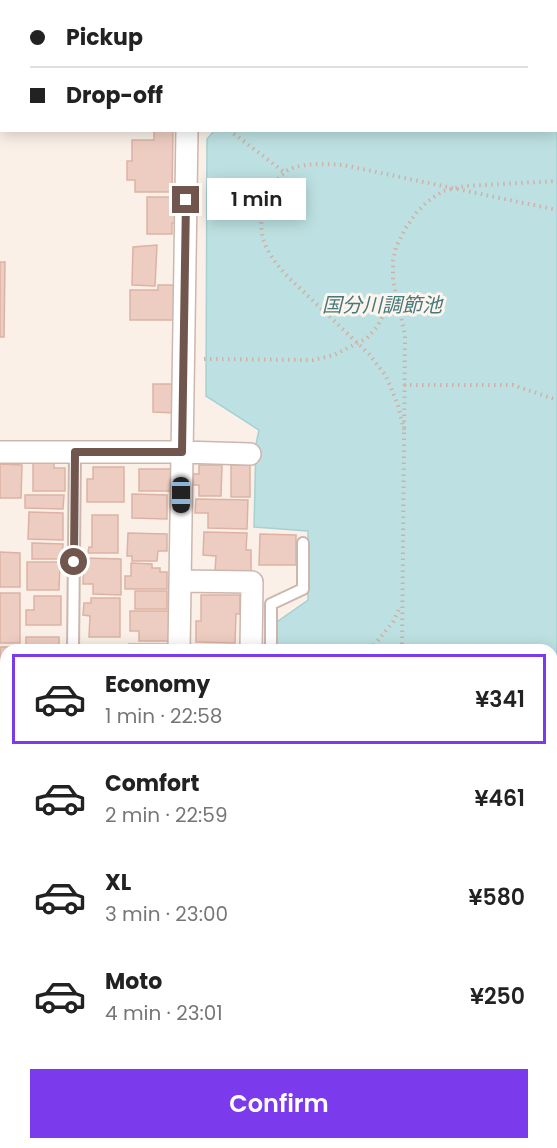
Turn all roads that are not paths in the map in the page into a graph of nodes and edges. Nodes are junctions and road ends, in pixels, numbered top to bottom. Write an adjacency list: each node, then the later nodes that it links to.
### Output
1 (187, 132): 4 (street)
2 (0, 452): 3 (street)
3 (75, 452): 4 (street); 8 (lane)
4 (182, 452): 5 (street); 7 (street)
5 (250, 454)
6 (303, 543): 11 (lane)
7 (180, 581): 9 (street); 10 (street)
8 (73, 644)
9 (179, 644)
10 (251, 644)
11 (271, 644)

